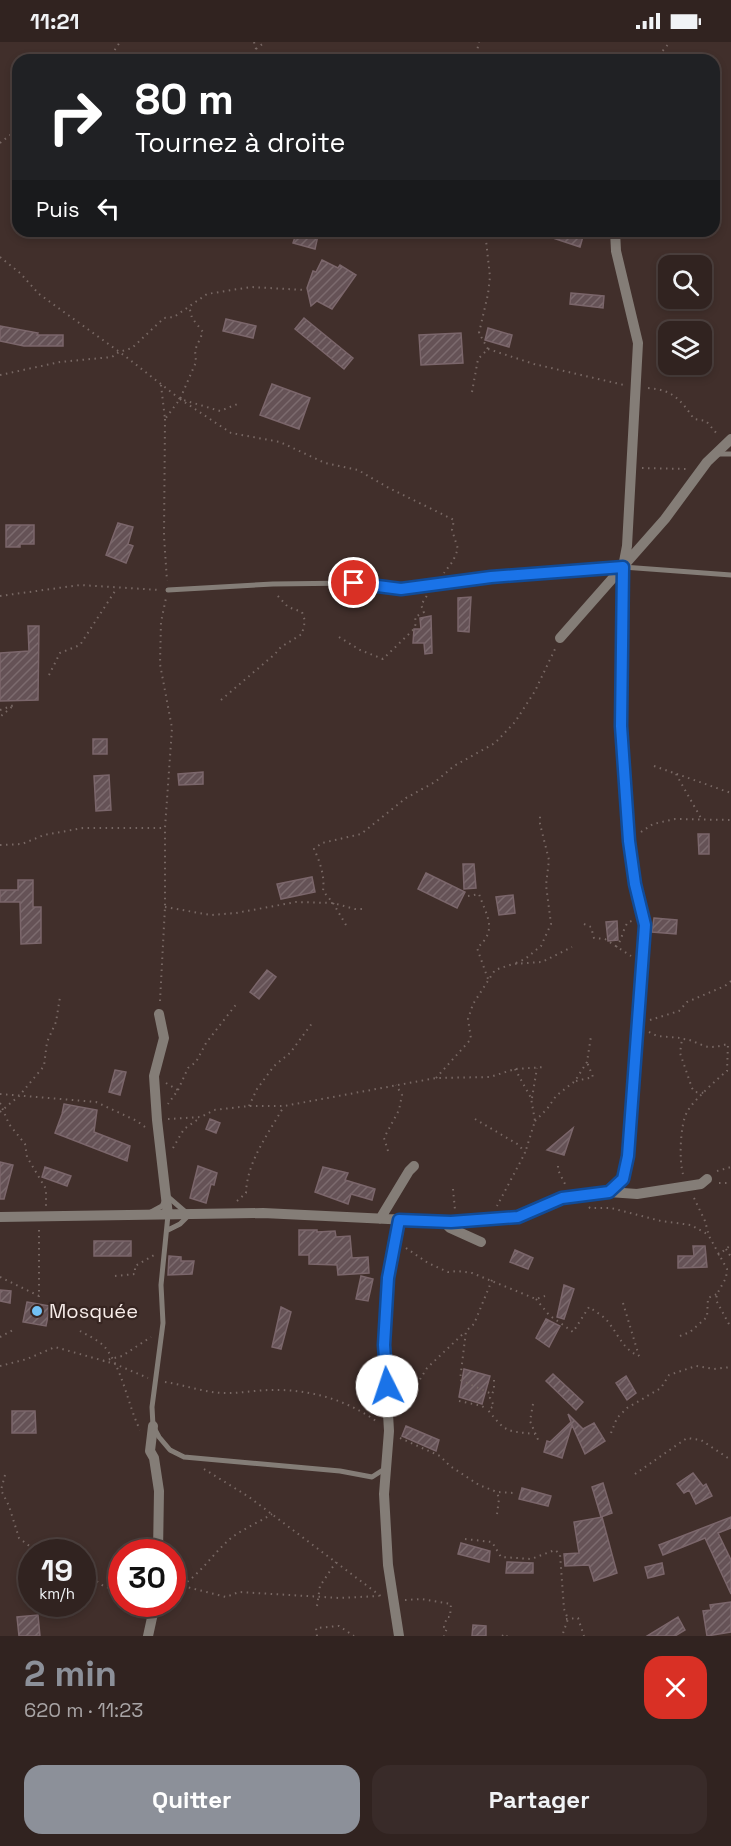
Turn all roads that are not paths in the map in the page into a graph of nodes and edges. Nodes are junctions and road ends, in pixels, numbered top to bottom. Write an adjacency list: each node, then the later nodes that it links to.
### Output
1 (615, 237): 3 (street)
2 (725, 448): 3 (street)
3 (623, 567): 4 (lane); 5 (lane); 6 (street); 10 (street)
4 (731, 575)
5 (168, 590)
6 (560, 638)
7 (159, 1014): 12 (street)
8 (414, 1166): 18 (street)
9 (707, 1179): 10 (street)
10 (609, 1192): 11 (street)
11 (597, 1194): 13 (street); 21 (street)
12 (167, 1196): 14 (street); 15 (lane); 16 (lane)
13 (586, 1202)
14 (168, 1215): 15 (street); 16 (street); 22 (lane)
15 (189, 1215): 18 (street); 22 (lane)
16 (144, 1216): 17 (street)
17 (0, 1217)
18 (380, 1219): 19 (street)
19 (399, 1220): 20 (street); 26 (street)
20 (413, 1221): 21 (street); 23 (street)
21 (443, 1222): 24 (street)
22 (168, 1230): 25 (lane)
23 (399, 1241)
24 (481, 1242)
25 (153, 1426): 26 (lane); 27 (street)
26 (386, 1468): 30 (street)
27 (158, 1539)
28 (153, 1617): 29 (street)
29 (148, 1636)
30 (399, 1636)

